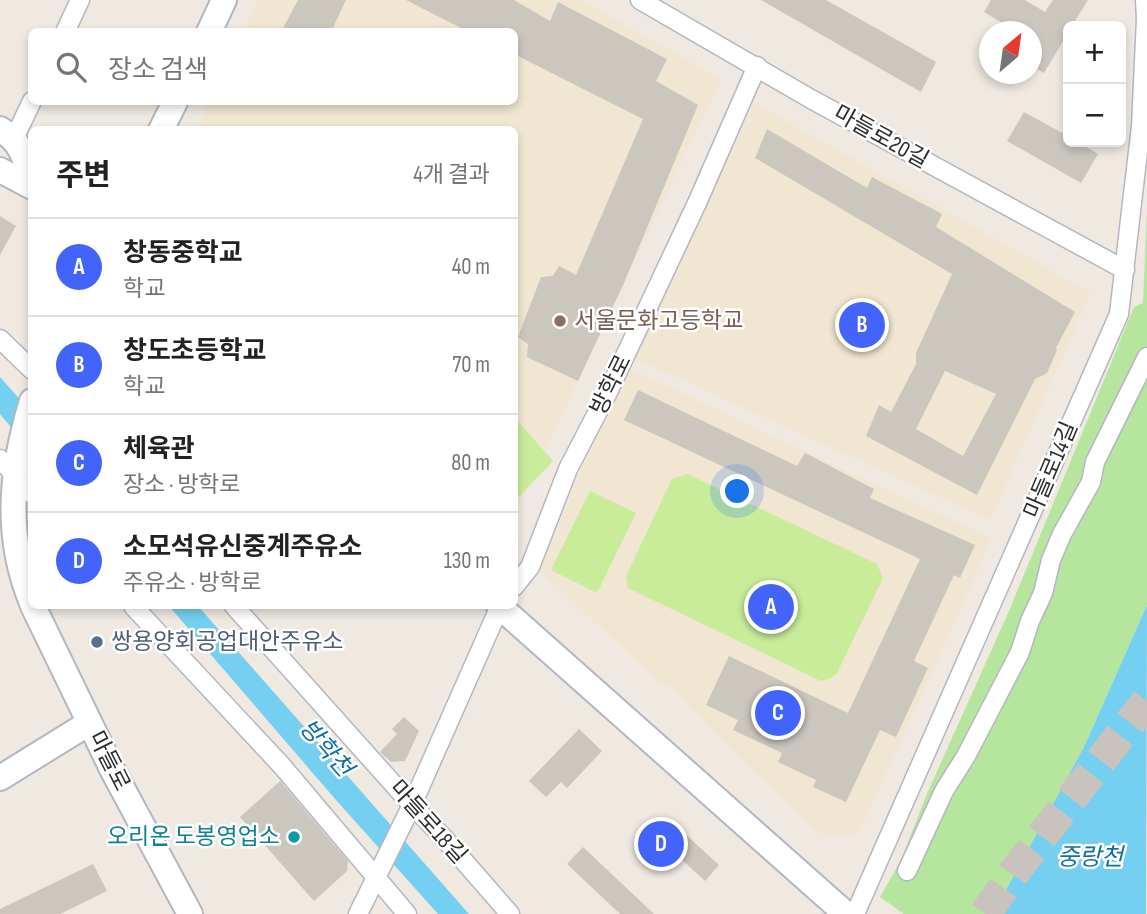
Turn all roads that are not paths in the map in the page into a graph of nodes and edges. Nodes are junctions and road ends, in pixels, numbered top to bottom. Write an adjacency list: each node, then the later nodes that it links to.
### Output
1 (80, 0): 5 (street)
2 (224, 0): 6 (main road)
3 (640, 0): 7 (street, 마들로20길)
4 (1146, 0): 13 (street, 마들로14길)
5 (67, 28)
6 (210, 28)
7 (757, 66): 13 (street, 마들로20길); 20 (street, 방학로)
8 (29, 105): 11 (street)
9 (174, 105): 10 (main road)
10 (163, 126)
11 (5, 139): 12 (main road)
12 (16, 172)
13 (1125, 270): 32 (street, 마들로14길)
14 (0, 339): 16 (street)
15 (1147, 357): 30 (street)
16 (28, 366)
17 (28, 413): 18 (main road, 마들로)
18 (10, 466): 19 (street); 21 (main road, 마들로)
19 (28, 489)
20 (518, 582)
21 (28, 594)
22 (34, 609): 27 (main road, 마들로)
23 (136, 609): 31 (street)
24 (237, 609): 29 (street, 마들로18길)
25 (499, 609): 29 (street)
26 (503, 609): 32 (main road)
27 (89, 723): 28 (main road); 33 (main road, 마들로)
28 (0, 778)
29 (409, 812): 31 (street); 36 (street, 마들로18길)
30 (907, 871)
31 (378, 874): 34 (street); 35 (street)
32 (845, 911)
33 (190, 914)
34 (358, 914)
35 (407, 914)
36 (510, 914)

